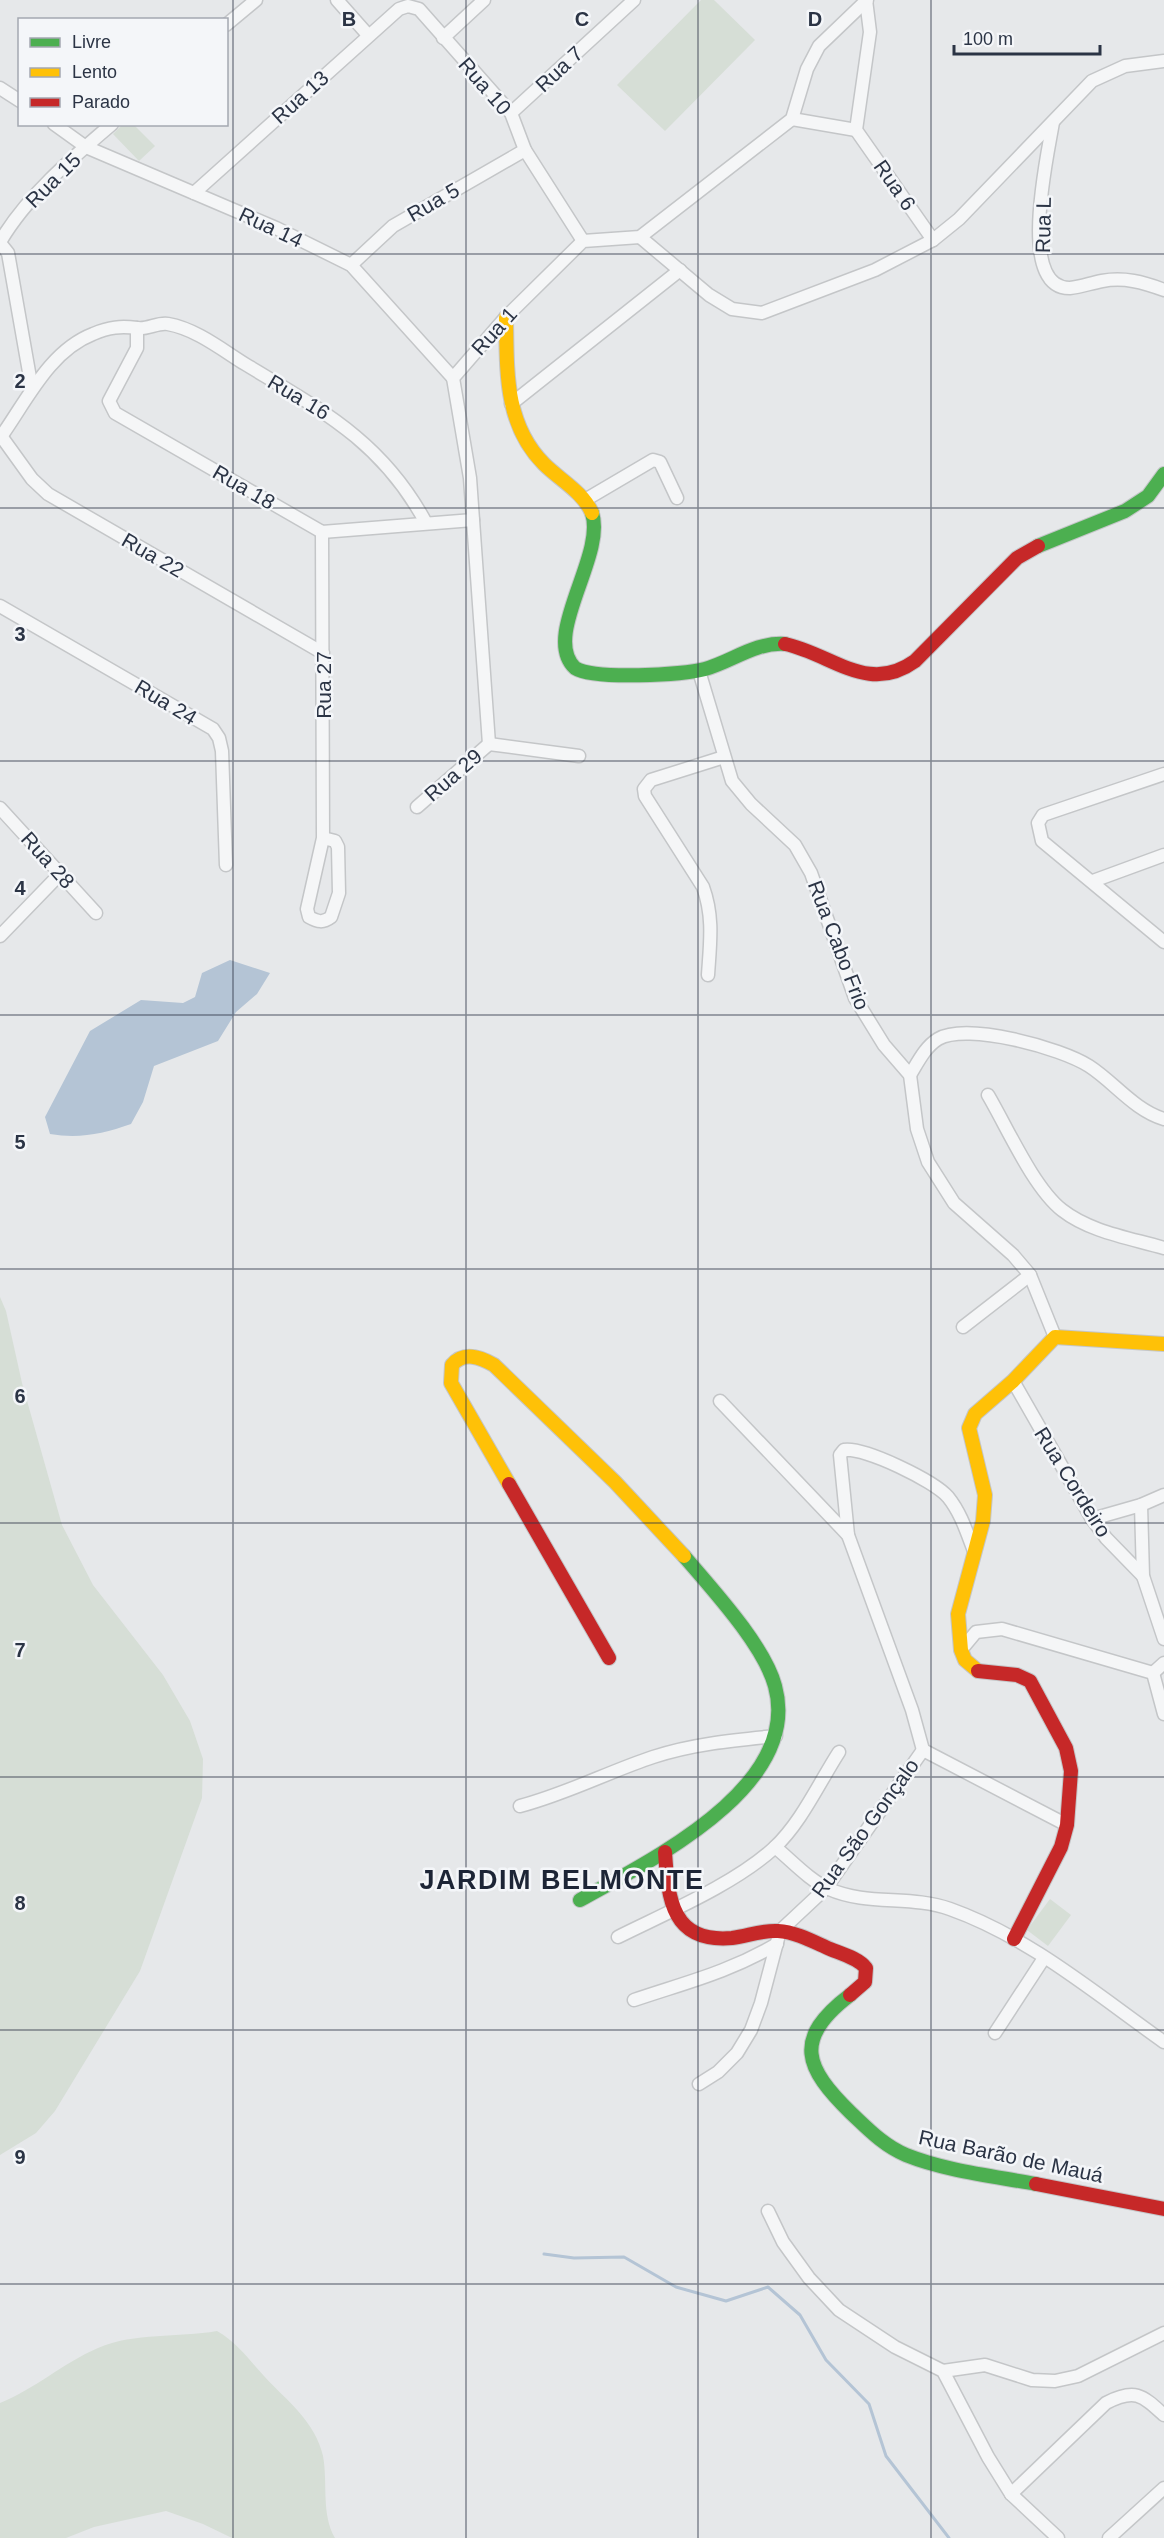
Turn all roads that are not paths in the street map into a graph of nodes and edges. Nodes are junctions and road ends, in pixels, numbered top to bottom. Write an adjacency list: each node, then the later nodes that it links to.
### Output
1 (256, 0): 7 (street)
2 (337, 0): 8 (street)
3 (484, 0): 9 (street)
4 (634, 0): 13 (street, Rua 7)
5 (866, 0): 14 (street); 18 (street)
6 (408, 6): 8 (street, Rua 13); 9 (street, Rua 10)
7 (228, 23)
8 (368, 35): 21 (street, Rua 13)
9 (443, 38): 13 (street, Rua 10)
10 (1164, 61): 15 (street)
11 (0, 88): 12 (street)
12 (18, 100)
13 (511, 113): 20 (street, Rua 10)
14 (792, 119): 18 (street); 22 (street)
15 (1053, 122): 23 (street); 28 (street, Rua L)
16 (57, 126): 19 (street, Rua 14)
17 (110, 126): 19 (street, Rua 15)
18 (856, 130): 23 (street, Rua 6)
19 (86, 147): 21 (street, Rua 14); 25 (street, Rua 15)
20 (525, 150): 24 (street, Rua 10); 26 (street, Rua 5)
21 (194, 193): 26 (street, Rua 14)
22 (640, 237): 24 (street); 27 (street)
23 (933, 240): 27 (street)
24 (583, 241): 29 (street, Rua 1)
25 (0, 242): 32 (street)
26 (351, 265): 31 (street, Rua 14)
27 (680, 270): 33 (street)
28 (1164, 290)
29 (506, 316): 31 (street, Rua 1); 33 (street)
30 (137, 328): 32 (street, Rua 16); 39 (street, Rua 16); 40 (street, Rua 18)
31 (453, 378): 38 (street)
32 (32, 389): 34 (street, Rua 16)
33 (511, 404): 37 (street)
34 (1, 437): 42 (street, Rua 22)
35 (1164, 474): 43 (street)
36 (677, 498): 37 (street)
37 (585, 500): 43 (street)
38 (473, 520): 39 (street); 44 (street)
39 (426, 523): 40 (street)
40 (322, 532): 42 (street, Rua 27)
41 (0, 606): 52 (street, Rua 24)
42 (323, 653): 50 (street, Rua 27)
43 (699, 671): 46 (street, Rua Cabo Frio)
44 (489, 744): 45 (street); 48 (street, Rua 29)
45 (579, 756)
46 (724, 757): 58 (street); 59 (street, Rua Cabo Frio)
47 (1164, 774): 54 (street)
48 (417, 807)
49 (0, 808): 53 (street, Rua 28)
50 (323, 838): 50 (street, Rua 27)
51 (1164, 855): 54 (street)
52 (225, 865)
53 (60, 874): 55 (street, Rua 28); 56 (street)
54 (1093, 881): 57 (street)
55 (96, 913)
56 (0, 936)
57 (1164, 942)
58 (708, 975)
59 (910, 1075): 61 (street); 63 (street)
60 (988, 1095): 62 (street)
61 (1164, 1119)
62 (1164, 1248)
63 (1030, 1275): 64 (street); 65 (street)
64 (963, 1327)
65 (1055, 1337): 66 (street); 67 (street)
66 (1164, 1344)
67 (1013, 1381): 71 (street, Rua Cordeiro); 73 (street)
68 (720, 1401): 72 (street)
69 (1164, 1495): 70 (street)
70 (1141, 1505): 71 (street); 74 (street, Rua Cordeiro)
71 (1092, 1519): 74 (street, Rua Cordeiro)
72 (848, 1535): 73 (street); 82 (street)
73 (974, 1551): 76 (street)
74 (1143, 1576): 75 (street, Rua Cordeiro)
75 (1164, 1639)
76 (961, 1650): 79 (street); 85 (street)
77 (609, 1658): 81 (street)
78 (1164, 1663): 79 (street)
79 (1153, 1673): 80 (street)
80 (1164, 1714)
81 (776, 1736): 84 (street); 87 (street)
82 (923, 1750): 85 (street); 88 (street, Rua São Gonçalo)
83 (839, 1752): 86 (street)
84 (520, 1806)
85 (1067, 1825): 93 (street)
86 (775, 1847): 88 (street); 90 (street)
87 (665, 1852): 89 (street); 90 (street)
88 (826, 1888): 92 (street, Rua São Gonçalo); 93 (street)
89 (580, 1899)
90 (672, 1910): 91 (street); 92 (street)
91 (618, 1937)
92 (779, 1937): 95 (street, Rua São Gonçalo); 98 (street); 99 (street, Rua Barão de Mauá)
93 (1014, 1939): 94 (street)
94 (1044, 1958): 96 (street); 97 (street)
95 (634, 2000)
96 (995, 2032)
97 (1164, 2042)
98 (699, 2084)
99 (1164, 2209)
100 (768, 2211): 102 (street)
101 (1164, 2332): 102 (street)
102 (943, 2371): 105 (street)
103 (1164, 2415): 105 (street)
104 (1164, 2488): 107 (street)
105 (1011, 2494): 106 (street)
106 (1058, 2538)
107 (1109, 2538)

